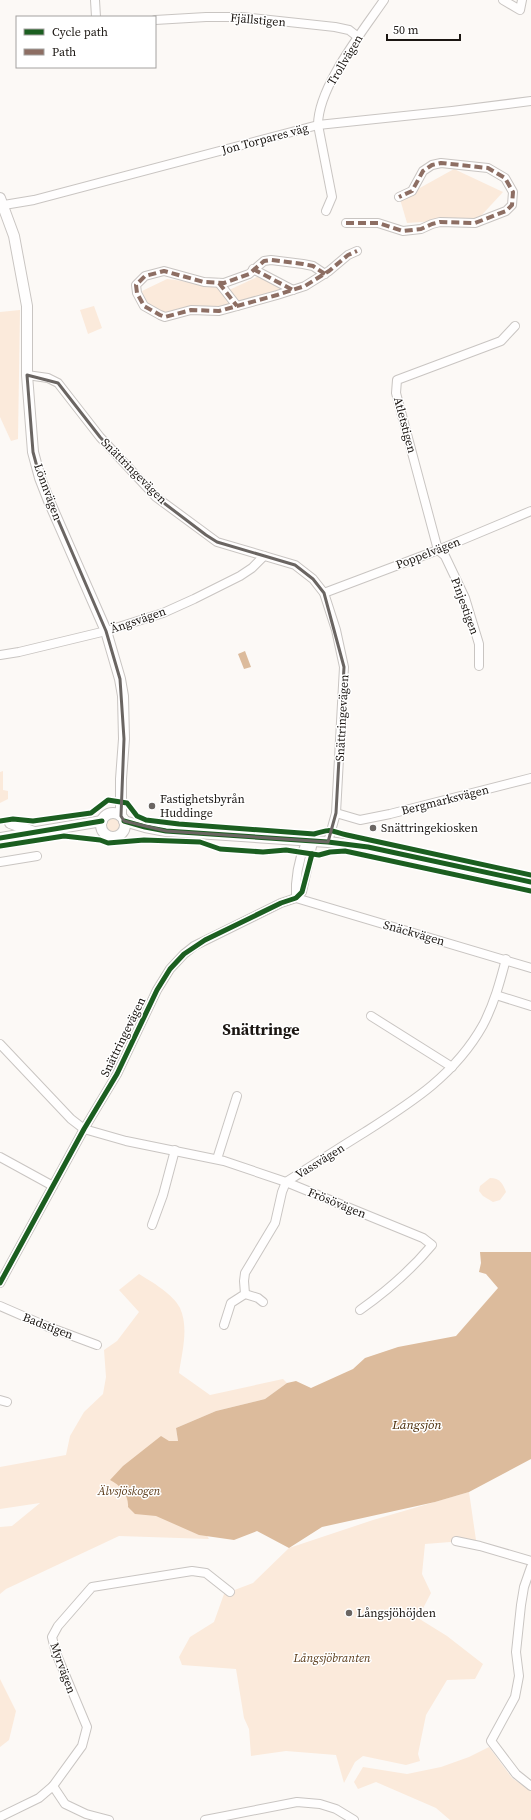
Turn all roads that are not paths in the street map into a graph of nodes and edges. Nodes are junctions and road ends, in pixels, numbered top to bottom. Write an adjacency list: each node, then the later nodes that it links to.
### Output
1 (96, 0): 5 (street)
2 (384, 0): 7 (street, Trollvägen)
3 (503, 0): 4 (street)
4 (522, 0)
5 (96, 16)
6 (156, 20): 7 (street, Fjällstigen)
7 (358, 37): 9 (street, Trollvägen)
8 (531, 100): 9 (street, Jon Torpares väg)
9 (318, 125): 11 (street, Jon Torpares väg); 12 (street)
10 (399, 197): 13 (street)
11 (2, 202): 21 (street, Lönnvägen)
12 (326, 211)
13 (346, 223)
14 (358, 251): 16 (street)
15 (253, 270): 16 (street); 17 (street); 18 (street)
16 (325, 274): 18 (street)
17 (219, 283): 19 (street); 19 (street)
18 (293, 290): 19 (street)
19 (237, 306)
20 (515, 326): 23 (street, Atletstigen)
21 (27, 375): 24 (street, Snättringevägen); 26 (street, Lönnvägen)
22 (531, 511): 23 (street, Poppelvägen)
23 (438, 550): 25 (street, Poppelvägen); 28 (street, Pinjestigen)
24 (264, 556): 25 (street, Snättringevägen); 26 (street, Ängsvägen)
25 (324, 594): 30 (street, Snättringevägen)
26 (106, 631): 27 (street, Ängsvägen); 31 (street, Lönnvägen)
27 (0, 655)
28 (479, 666)
29 (531, 778): 30 (street, Bergmarksvägen)
30 (336, 813): 37 (street, Snättringevägen)
31 (120, 820): 33 (street); 33 (street); 36 (street)
32 (10, 823): 34 (street)
33 (102, 824): 34 (street)
34 (34, 832): 35 (street)
35 (0, 838)
36 (310, 842): 37 (street); 41 (street)
37 (328, 842): 40 (street)
38 (37, 856): 39 (street)
39 (0, 862)
40 (531, 882)
41 (296, 898): 42 (street, Snäckvägen); 50 (street, Snättringevägen)
42 (506, 959): 43 (street, Snäckvägen); 44 (street, Vassvägen)
43 (531, 968)
44 (496, 995): 45 (street); 48 (street, Vassvägen)
45 (531, 1006)
46 (371, 1016): 48 (street)
47 (0, 1044): 50 (street, Frösövägen)
48 (452, 1067): 54 (street, Vassvägen)
49 (238, 1096): 53 (street)
50 (84, 1130): 51 (street, Frösövägen); 55 (street, Snättringevägen)
51 (174, 1150): 53 (street, Frösövägen); 56 (street)
52 (0, 1157): 55 (street)
53 (217, 1159): 54 (street, Frösövägen)
54 (286, 1182): 58 (street, Vassvägen); 61 (street, Frösövägen)
55 (53, 1186): 57 (street, Snättringevägen)
56 (152, 1225)
57 (0, 1283)
58 (245, 1294): 59 (street); 62 (street)
59 (264, 1302)
60 (0, 1306): 63 (street, Badstigen)
61 (360, 1310)
62 (224, 1325)
63 (97, 1345)
64 (456, 1541): 65 (street)
65 (531, 1561)
66 (531, 1568): 69 (street)
67 (230, 1592): 68 (street, Myrvägen)
68 (53, 1786): 70 (street, Myrvägen); 71 (street)
69 (531, 1786)
70 (0, 1817)
71 (108, 1820)
72 (205, 1820): 73 (street)
73 (354, 1820)

